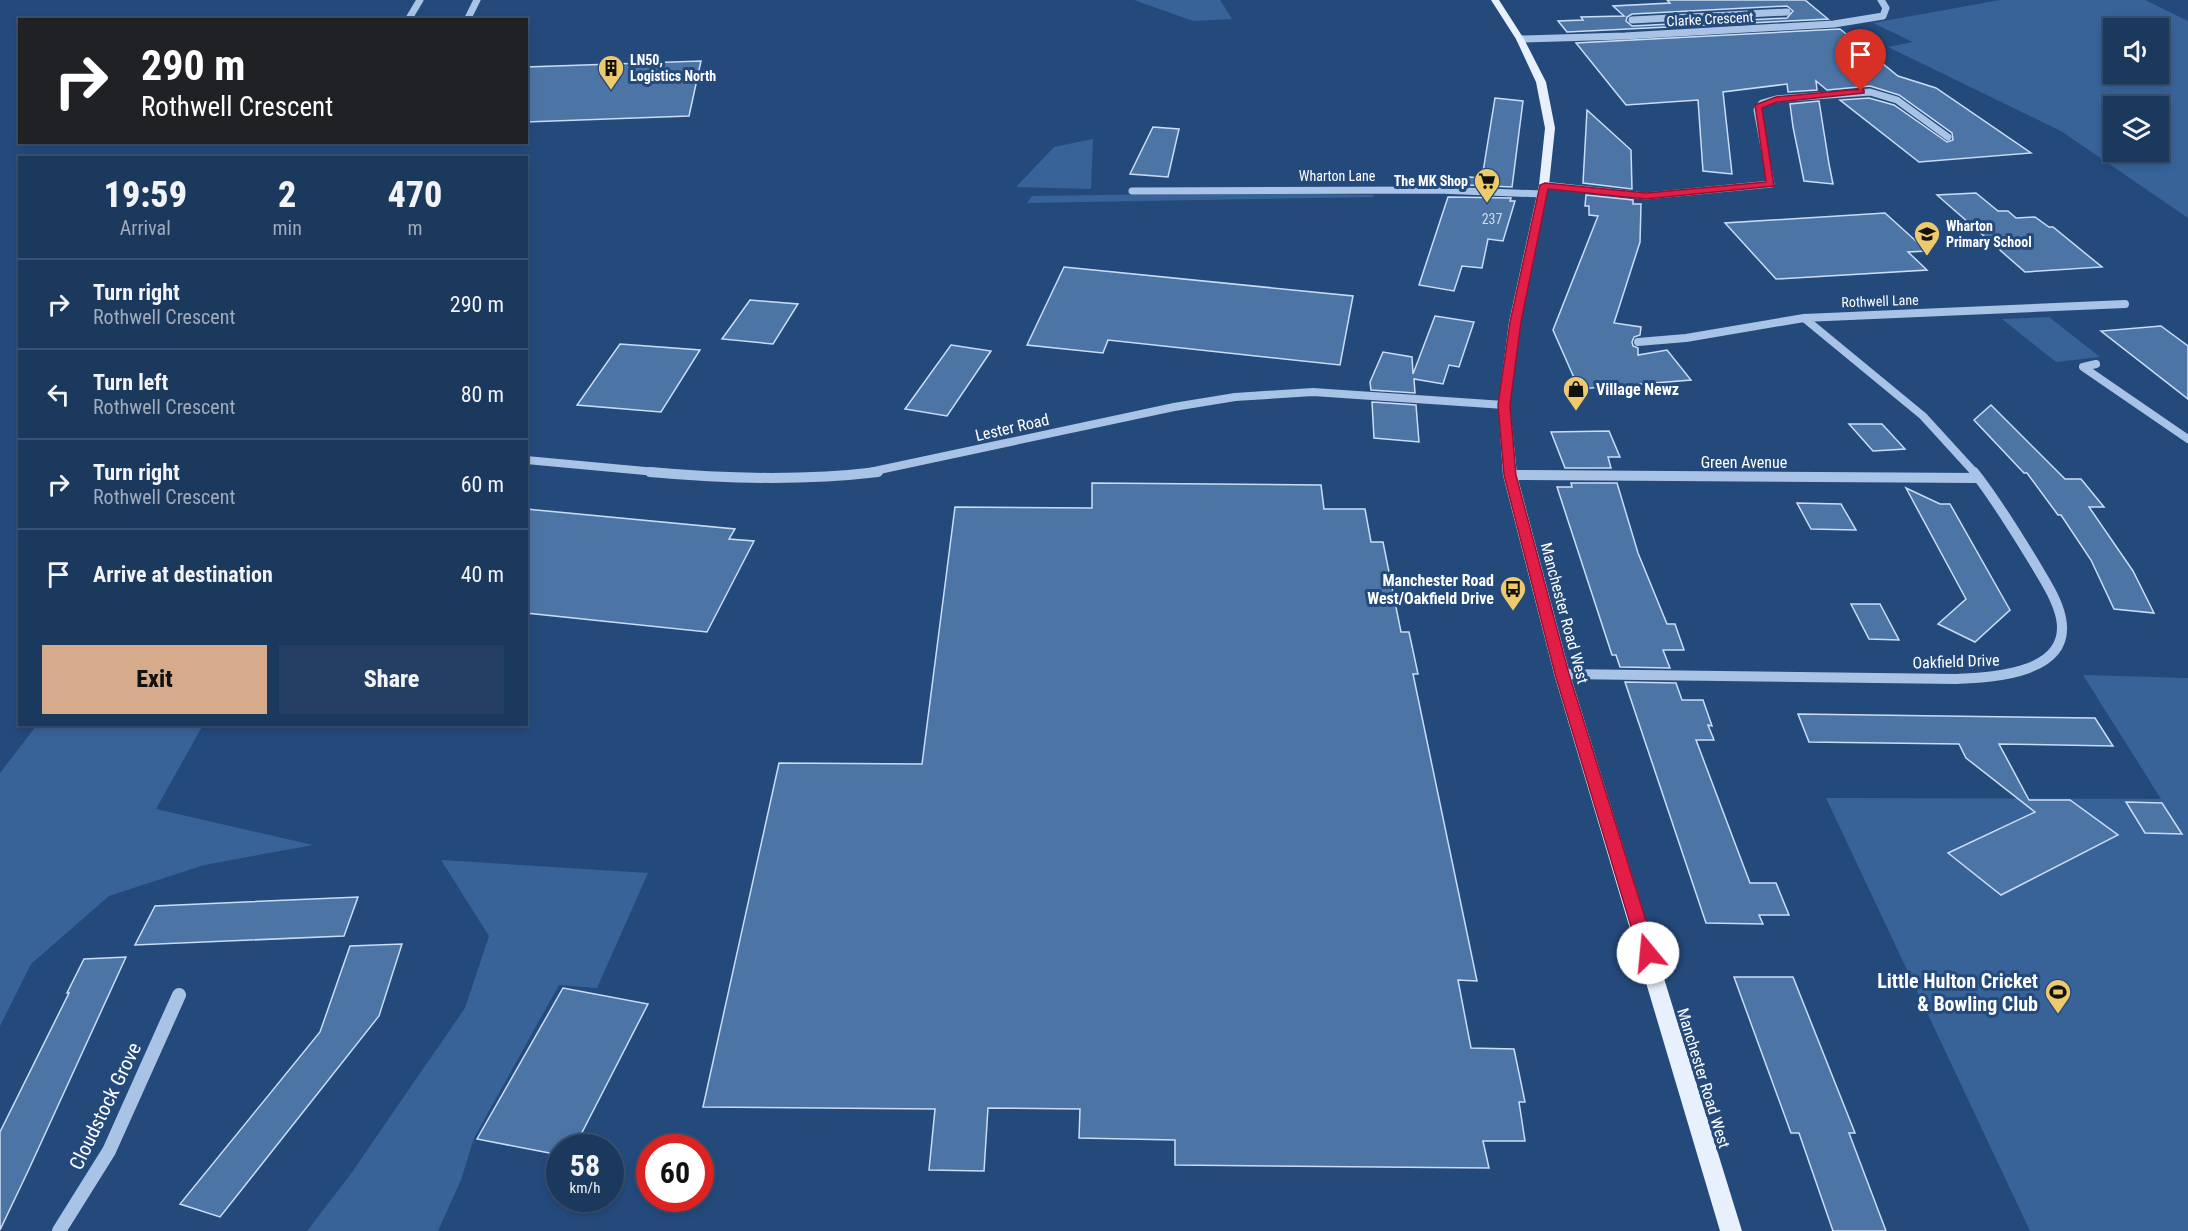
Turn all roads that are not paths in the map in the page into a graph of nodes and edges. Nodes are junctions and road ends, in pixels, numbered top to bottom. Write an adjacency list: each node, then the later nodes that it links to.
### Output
1 (420, 0): 7 (street)
2 (477, 0): 8 (street)
3 (1496, 0): 11 (main road, Manchester Road West)
4 (1881, 0): 10 (street, Clarke Crescent)
5 (1787, 12): 6 (street)
6 (1709, 16): 9 (street); 10 (street)
7 (409, 18)
8 (468, 18)
9 (1632, 20)
10 (1726, 30): 11 (street, Clarke Crescent)
11 (1521, 39): 13 (main road, Manchester Road West)
12 (1948, 137): 13 (street, Wharton Lane)
13 (1543, 190): 14 (street, Wharton Lane); 19 (main road, Manchester Road West)
14 (1132, 191)
15 (2125, 304): 16 (street, Rothwell Lane)
16 (1804, 318): 17 (street, Rothwell Lane); 23 (street, Oakfield Drive)
17 (1638, 342)
18 (2096, 364): 20 (street)
19 (1504, 405): 21 (street, Lester Road); 22 (main road, Manchester Road West)
20 (2188, 439)
21 (528, 460)
22 (1510, 475): 23 (street, Green Avenue); 24 (main road, Manchester Road West)
23 (1978, 478): 24 (street, Oakfield Drive)
24 (1562, 674): 27 (main road, Manchester Road West)
25 (179, 995): 26 (street, Cloudstock Grove)
26 (59, 1231)
27 (1731, 1231)

